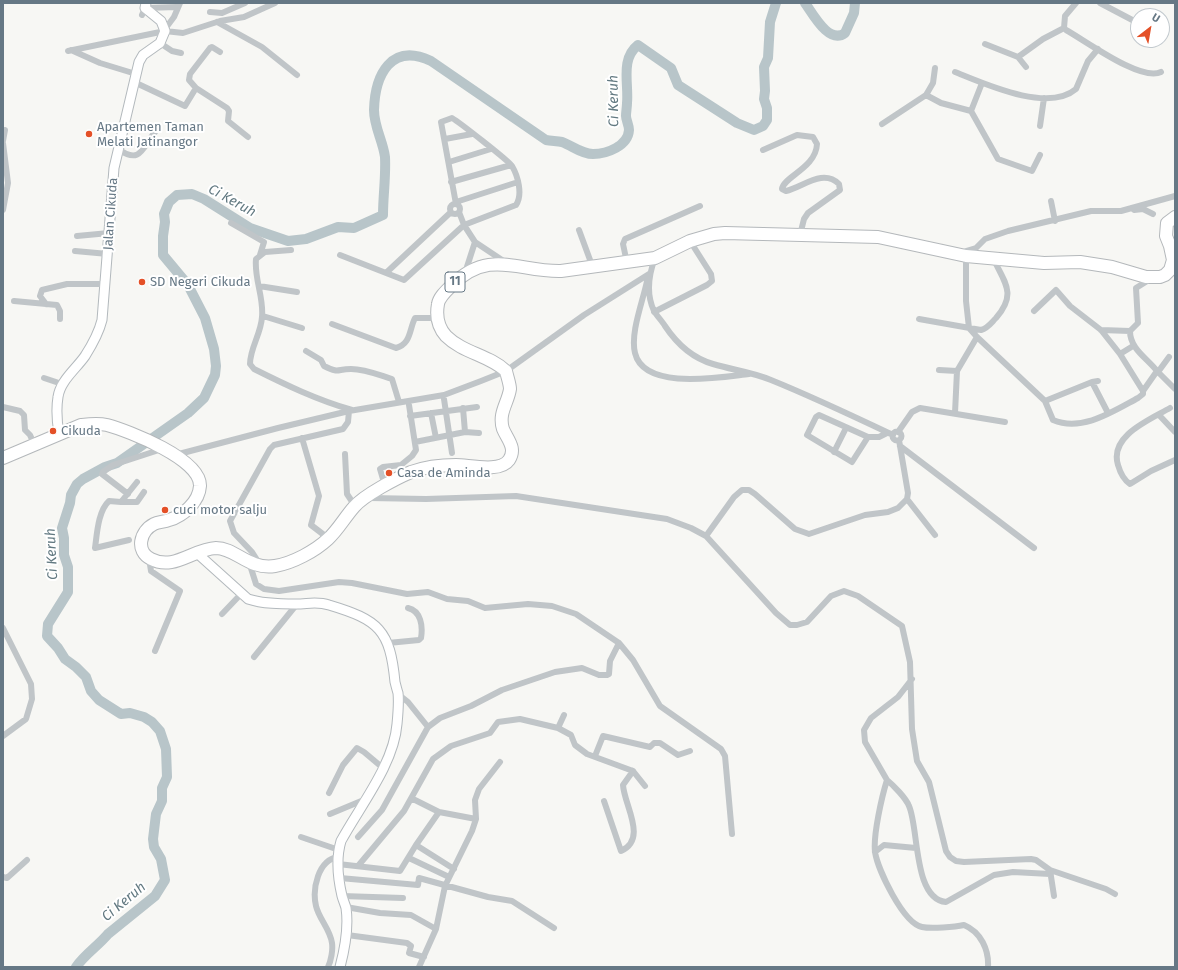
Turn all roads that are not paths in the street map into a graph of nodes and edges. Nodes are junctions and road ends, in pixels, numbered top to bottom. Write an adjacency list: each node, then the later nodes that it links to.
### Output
1 (245, 3): 7 (street)
2 (275, 3): 9 (street)
3 (1076, 3): 10 (street)
4 (1100, 3): 8 (street)
5 (178, 5): 6 (street); 11 (street)
6 (144, 9): 11 (street)
7 (210, 12)
8 (1130, 19)
9 (217, 22): 11 (street); 22 (street)
10 (1064, 28): 14 (street); 17 (street)
11 (165, 30): 12 (street); 23 (street)
12 (160, 44): 16 (street); 23 (street, Jalan Cikuda)
13 (985, 44): 17 (street)
14 (1098, 49): 21 (street); 27 (street)
15 (220, 52): 25 (street)
16 (181, 53)
17 (1018, 57): 18 (street)
18 (1026, 67)
19 (935, 68): 26 (street)
20 (955, 72): 24 (street)
21 (1161, 72)
22 (297, 76)
23 (135, 78): 25 (street); 37 (street, Jalan Cikuda)
24 (982, 83): 27 (street); 28 (street)
25 (196, 88): 34 (street)
26 (926, 95): 28 (street); 29 (street)
27 (1044, 98): 30 (street)
28 (971, 111): 40 (street)
29 (882, 124)
30 (1040, 126)
31 (5, 130): 36 (street)
32 (155, 132): 37 (street)
33 (472, 134): 35 (street); 35 (street); 38 (street)
34 (248, 137)
35 (445, 139): 41 (street)
36 (3, 142): 49 (street)
37 (118, 149): 59 (street, Jalan Cikuda)
38 (491, 149): 41 (street); 42 (street)
39 (763, 150): 60 (street)
40 (1040, 156)
41 (449, 162): 43 (street)
42 (511, 165): 43 (street); 44 (street)
43 (451, 182): 47 (street)
44 (518, 182): 47 (street); 57 (street)
45 (1175, 196): 50 (street)
46 (1051, 201): 55 (street)
47 (456, 203): 51 (street); 52 (street)
48 (700, 206): 73 (street)
49 (3, 210)
50 (1121, 211): 53 (street); 55 (street)
51 (452, 212): 52 (street); 76 (street)
52 (459, 212): 57 (street)
53 (1153, 214)
54 (1175, 217): 70 (highway)
55 (1055, 221): 69 (street)
56 (231, 223): 67 (street)
57 (464, 225): 63 (street); 76 (street)
58 (579, 230): 75 (street)
59 (109, 233): 61 (street); 66 (street, Jalan Cikuda)
60 (800, 235): 62 (highway, 11); 69 (highway, 11)
61 (76, 236)
62 (690, 241): 71 (highway, 11); 86 (street)
63 (475, 242): 74 (street); 77 (street)
64 (292, 250): 67 (street)
65 (76, 251): 66 (street)
66 (108, 254): 80 (street, Jalan Cikuda)
67 (260, 255): 81 (street)
68 (340, 255): 76 (street)
69 (965, 256): 72 (highway, 11); 93 (street)
70 (1174, 257): 79 (highway)
71 (655, 258): 73 (highway, 11); 78 (street)
72 (992, 258): 79 (highway, 11); 93 (street)
73 (627, 263): 75 (highway, 11)
74 (507, 264): 75 (highway, 11); 77 (highway, 11)
75 (593, 268)
76 (387, 272)
77 (465, 273): 88 (highway, 11)
78 (649, 274): 86 (street); 102 (street); 105 (street)
79 (1153, 278): 95 (street)
80 (104, 284): 84 (street); 107 (street, Jalan Cikuda)
81 (259, 286): 82 (street); 87 (street)
82 (297, 292)
83 (14, 301): 84 (street)
84 (46, 304): 90 (street)
85 (1034, 311): 94 (street)
86 (654, 312): 105 (street)
87 (262, 316): 92 (street); 119 (street)
88 (438, 318): 91 (street); 102 (highway)
89 (920, 318): 93 (street)
90 (60, 319)
91 (332, 324)
92 (302, 328)
93 (969, 328): 96 (street)
94 (1101, 330): 95 (street); 99 (street)
95 (1130, 331): 97 (street)
96 (978, 337): 103 (street); 111 (street)
97 (1134, 346): 99 (street); 104 (street)
98 (306, 352): 112 (street)
99 (1120, 354): 109 (street)
100 (1169, 357): 104 (street)
101 (939, 370): 103 (street)
102 (506, 371): 112 (street); 147 (highway)
103 (957, 371): 120 (street)
104 (1158, 372): 108 (street); 109 (street)
105 (756, 374): 130 (street)
106 (44, 378): 107 (street)
107 (62, 384): 131 (street, Jalan Cikuda)
108 (1175, 389)
109 (1143, 391): 122 (street)
110 (444, 399): 118 (street)
111 (1045, 401): 122 (street); 122 (street)
112 (399, 402): 119 (street)
113 (409, 405): 124 (street)
114 (3, 407): 138 (street)
115 (477, 407): 116 (street)
116 (463, 408): 118 (street); 127 (street)
117 (1170, 408): 123 (street)
118 (446, 410): 121 (street); 132 (street)
119 (352, 411): 134 (street); 143 (street)
120 (955, 412): 125 (street); 130 (street)
121 (431, 413): 124 (street); 135 (street)
122 (1108, 413)
123 (1159, 415): 129 (street); 145 (street)
124 (410, 416): 136 (street)
125 (1005, 422)
126 (846, 428): 133 (street); 140 (street); 140 (street)
127 (465, 432): 128 (street); 132 (street)
128 (479, 432)
129 (1175, 432)
130 (893, 433): 133 (street); 137 (street)
131 (59, 434): 138 (highway); 139 (highway)
132 (450, 435): 135 (street); 141 (street)
133 (868, 437): 140 (street)
134 (302, 438): 156 (street); 162 (street)
135 (436, 438): 136 (street)
136 (415, 442): 147 (street)
137 (899, 443): 151 (street); 158 (street)
138 (35, 446): 144 (highway)
139 (161, 448): 143 (highway); 149 (street)
140 (834, 452)
141 (452, 453)
142 (345, 454): 153 (street)
143 (174, 455): 160 (highway)
144 (3, 458)
145 (1175, 460)
146 (137, 482): 149 (street)
147 (385, 486): 150 (highway)
148 (144, 492): 152 (street)
149 (128, 494): 152 (street)
150 (365, 498): 153 (highway); 154 (street)
151 (907, 499): 154 (street); 155 (street)
152 (121, 502): 157 (street)
153 (355, 506): 156 (highway)
154 (706, 536): 172 (street)
155 (935, 536)
156 (328, 538): 162 (highway)
157 (129, 540)
158 (1034, 548)
159 (198, 554): 160 (highway); 161 (highway); 163 (street)
160 (150, 558): 170 (street)
161 (249, 562): 162 (highway); 169 (street)
162 (260, 567)
163 (241, 594): 164 (street); 166 (street)
164 (298, 604): 168 (street); 171 (street)
165 (408, 608): 168 (street)
166 (222, 614)
167 (3, 628): 177 (street)
168 (388, 643): 173 (street)
169 (619, 643): 175 (street); 192 (street)
170 (154, 651)
171 (254, 657)
172 (912, 678): 183 (street); 203 (street)
173 (398, 694): 175 (street); 181 (street)
174 (564, 715): 176 (street)
175 (428, 727): 194 (street)
176 (558, 728): 179 (street); 187 (street)
177 (3, 736)
178 (690, 751): 179 (street)
179 (595, 756): 182 (street)
180 (500, 762): 191 (street)
181 (383, 768): 185 (street); 186 (street)
182 (633, 771): 184 (street); 188 (street)
183 (887, 780): 196 (street); 197 (street)
184 (645, 786)
185 (329, 793)
186 (366, 799): 190 (street); 198 (street)
187 (413, 799): 189 (street); 201 (street)
188 (604, 802)
189 (439, 812): 191 (street); 195 (street)
190 (330, 814)
191 (476, 819): 202 (street)
192 (732, 834)
193 (302, 837): 198 (street)
194 (358, 837)
195 (416, 846): 199 (street); 202 (street)
196 (916, 848): 197 (street); 203 (street)
197 (875, 852): 220 (street)
198 (338, 857): 201 (street); 206 (street); 217 (street)
199 (409, 858): 201 (street); 204 (street)
200 (28, 860): 205 (street)
201 (358, 866)
202 (454, 869): 204 (street)
203 (1050, 872): 208 (street); 210 (street)
204 (449, 877): 207 (street)
205 (3, 878)
206 (340, 878): 207 (street); 209 (street)
207 (445, 886): 213 (street); 214 (street)
208 (1115, 894)
209 (342, 896): 211 (street); 212 (street)
210 (1054, 896)
211 (403, 898)
212 (346, 907): 214 (street); 215 (street)
213 (554, 928)
214 (436, 929): 216 (street)
215 (347, 935): 216 (street); 218 (street)
216 (424, 958): 219 (street)
217 (328, 967)
218 (340, 967)
219 (419, 967)
220 (988, 967)

